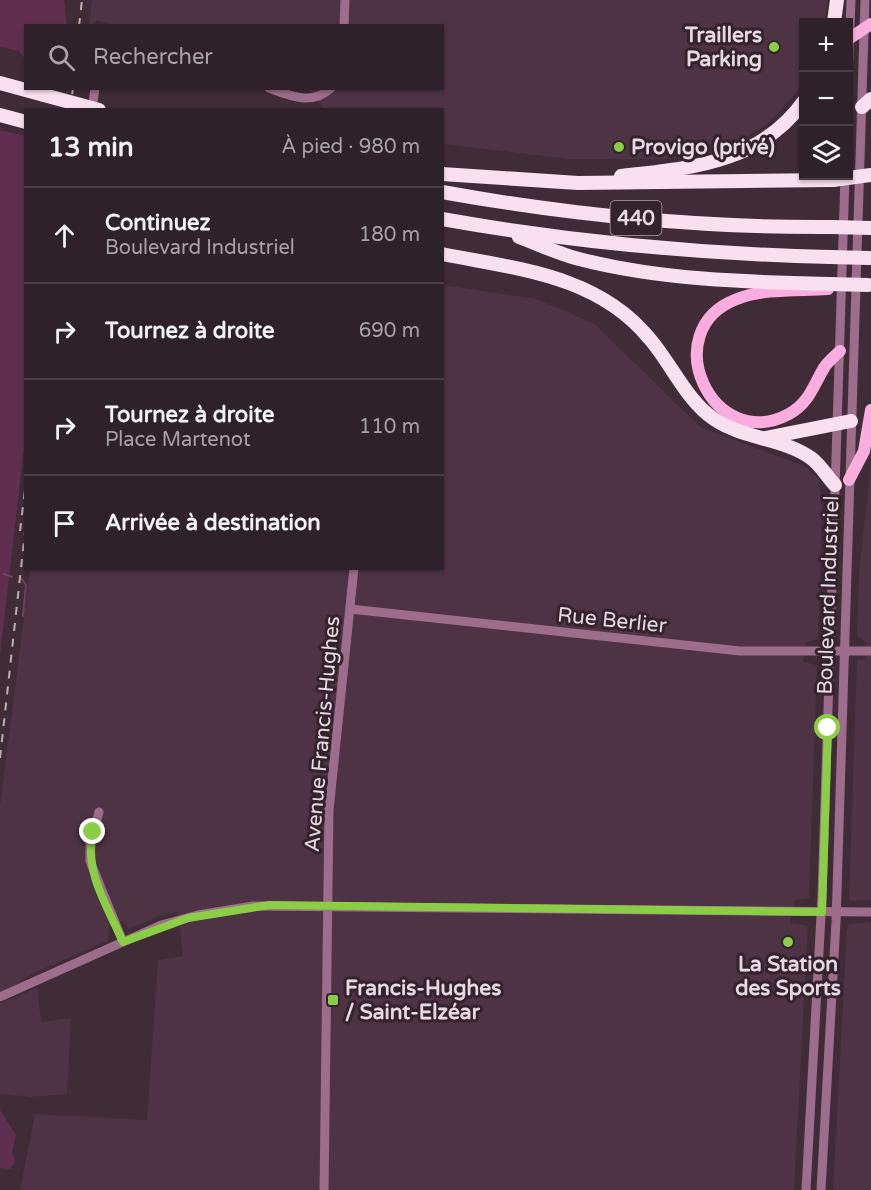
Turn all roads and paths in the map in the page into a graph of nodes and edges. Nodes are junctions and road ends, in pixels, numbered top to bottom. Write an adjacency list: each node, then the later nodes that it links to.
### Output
1 (345, 0): 7 (street)
2 (837, 0): 5 (highway)
3 (851, 0): 6 (street)
4 (865, 0): 8 (street, Boulevard Industriel)
5 (835, 18)
6 (851, 18)
7 (344, 24)
8 (868, 26): 9 (main road); 16 (street, Boulevard Industriel)
9 (853, 36)
10 (0, 82): 11 (highway, bridge)
11 (24, 89)
12 (27, 90): 18 (highway, bridge)
13 (95, 90): 19 (street)
14 (276, 90): 15 (street)
15 (329, 90)
16 (866, 103): 38 (street, Boulevard Industriel)
17 (799, 107): 27 (highway)
18 (92, 108)
19 (92, 108)
20 (0, 115): 21 (highway)
21 (24, 121)
22 (444, 174): 27 (highway)
23 (871, 177): 24 (highway, bridge)
24 (853, 178)
25 (799, 179): 27 (highway)
26 (839, 180): 36 (street, Boulevard Industriel)
27 (553, 183)
28 (444, 192): 31 (highway, 440, bridge)
29 (444, 219): 30 (highway, 440)
30 (494, 228): 33 (highway, 440, bridge); 35 (highway)
31 (871, 228)
32 (444, 254): 40 (highway)
33 (870, 258)
34 (869, 285): 35 (highway, bridge)
35 (830, 287): 36 (main road)
36 (840, 351): 39 (street, Boulevard Industriel)
37 (871, 410): 41 (main road)
38 (851, 421): 39 (highway); 41 (street, Boulevard Industriel)
39 (837, 424): 40 (highway); 42 (street, Boulevard Industriel)
40 (765, 438): 42 (highway)
41 (849, 480): 45 (street, Boulevard Industriel)
42 (836, 485): 47 (street, Boulevard Industriel)
43 (354, 570): 44 (street, Avenue Francis-Hughes)
44 (350, 609): 47 (street, Rue Berlier); 49 (street, Avenue Francis-Hughes)
45 (844, 651): 46 (street, Rue Berlier); 47 (street, Rue Berlier); 51 (street, Boulevard Industriel)
46 (871, 651)
47 (830, 652): 50 (street, Boulevard Industriel)
48 (99, 812): 53 (street)
49 (328, 906): 50 (street); 53 (street); 55 (street, Avenue Francis-Hughes)
50 (822, 912): 51 (street); 56 (street, Boulevard Industriel)
51 (836, 912): 52 (street); 57 (street, Boulevard Industriel)
52 (871, 912)
53 (123, 942): 54 (street)
54 (0, 997)
55 (324, 1190)
56 (806, 1190)
57 (821, 1190)

